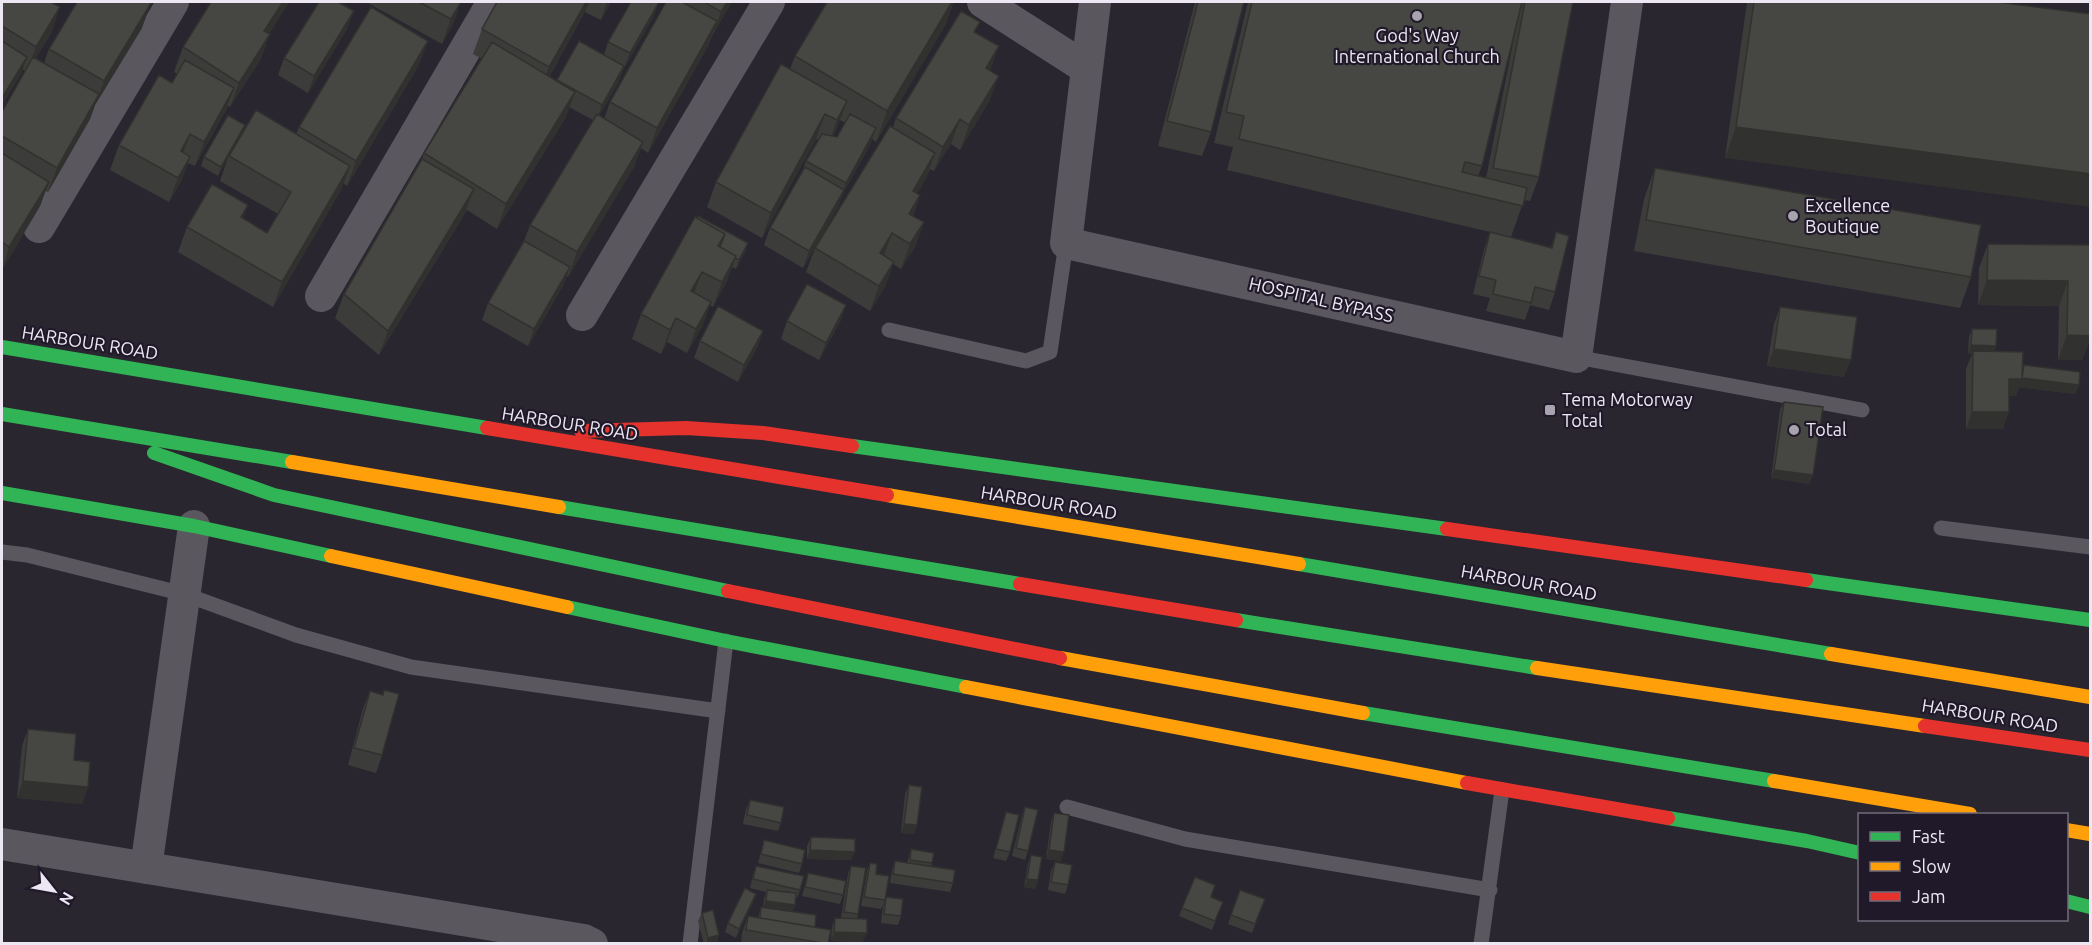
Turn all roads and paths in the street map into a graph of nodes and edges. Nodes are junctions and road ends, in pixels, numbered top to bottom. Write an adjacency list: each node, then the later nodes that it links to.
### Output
1 (493, 2): 10 (street)
2 (769, 2): 11 (street)
3 (983, 2): 7 (street)
4 (1095, 2): 7 (street)
5 (1627, 2): 14 (street)
6 (155, 13): 8 (street)
7 (1086, 68): 9 (street)
8 (39, 226)
9 (1066, 243): 12 (lane); 14 (street, HOSPITAL BYPASS)
10 (321, 296)
11 (582, 315)
12 (889, 330)
13 (2, 347): 18 (main road, HARBOUR ROAD)
14 (1576, 357): 15 (lane, HOSPITAL BYPASS)
15 (1862, 410)
16 (2, 414): 17 (main road, HARBOUR ROAD)
17 (97, 430): 29 (main road, HARBOUR ROAD); 32 (main road)
18 (531, 437): 25 (main road); 27 (main road, HARBOUR ROAD)
19 (2, 493): 20 (main road)
20 (194, 526): 24 (street); 26 (main road)
21 (1941, 528): 22 (lane)
22 (2091, 547)
23 (2, 552): 24 (lane)
24 (184, 594): 28 (lane); 37 (street)
25 (2091, 620)
26 (726, 641): 28 (lane); 30 (main road)
27 (2091, 697)
28 (718, 711): 42 (lane)
29 (2091, 750)
30 (1502, 790): 36 (main road); 38 (lane)
31 (1067, 807): 38 (lane)
32 (1964, 813)
33 (2068, 830): 34 (main road)
34 (2091, 834)
35 (2, 844): 37 (street)
36 (1858, 853)
37 (146, 868): 41 (street)
38 (1490, 890): 43 (lane)
39 (2068, 901): 40 (main road)
40 (2091, 907)
41 (592, 944)
42 (690, 944)
43 (1481, 944)

